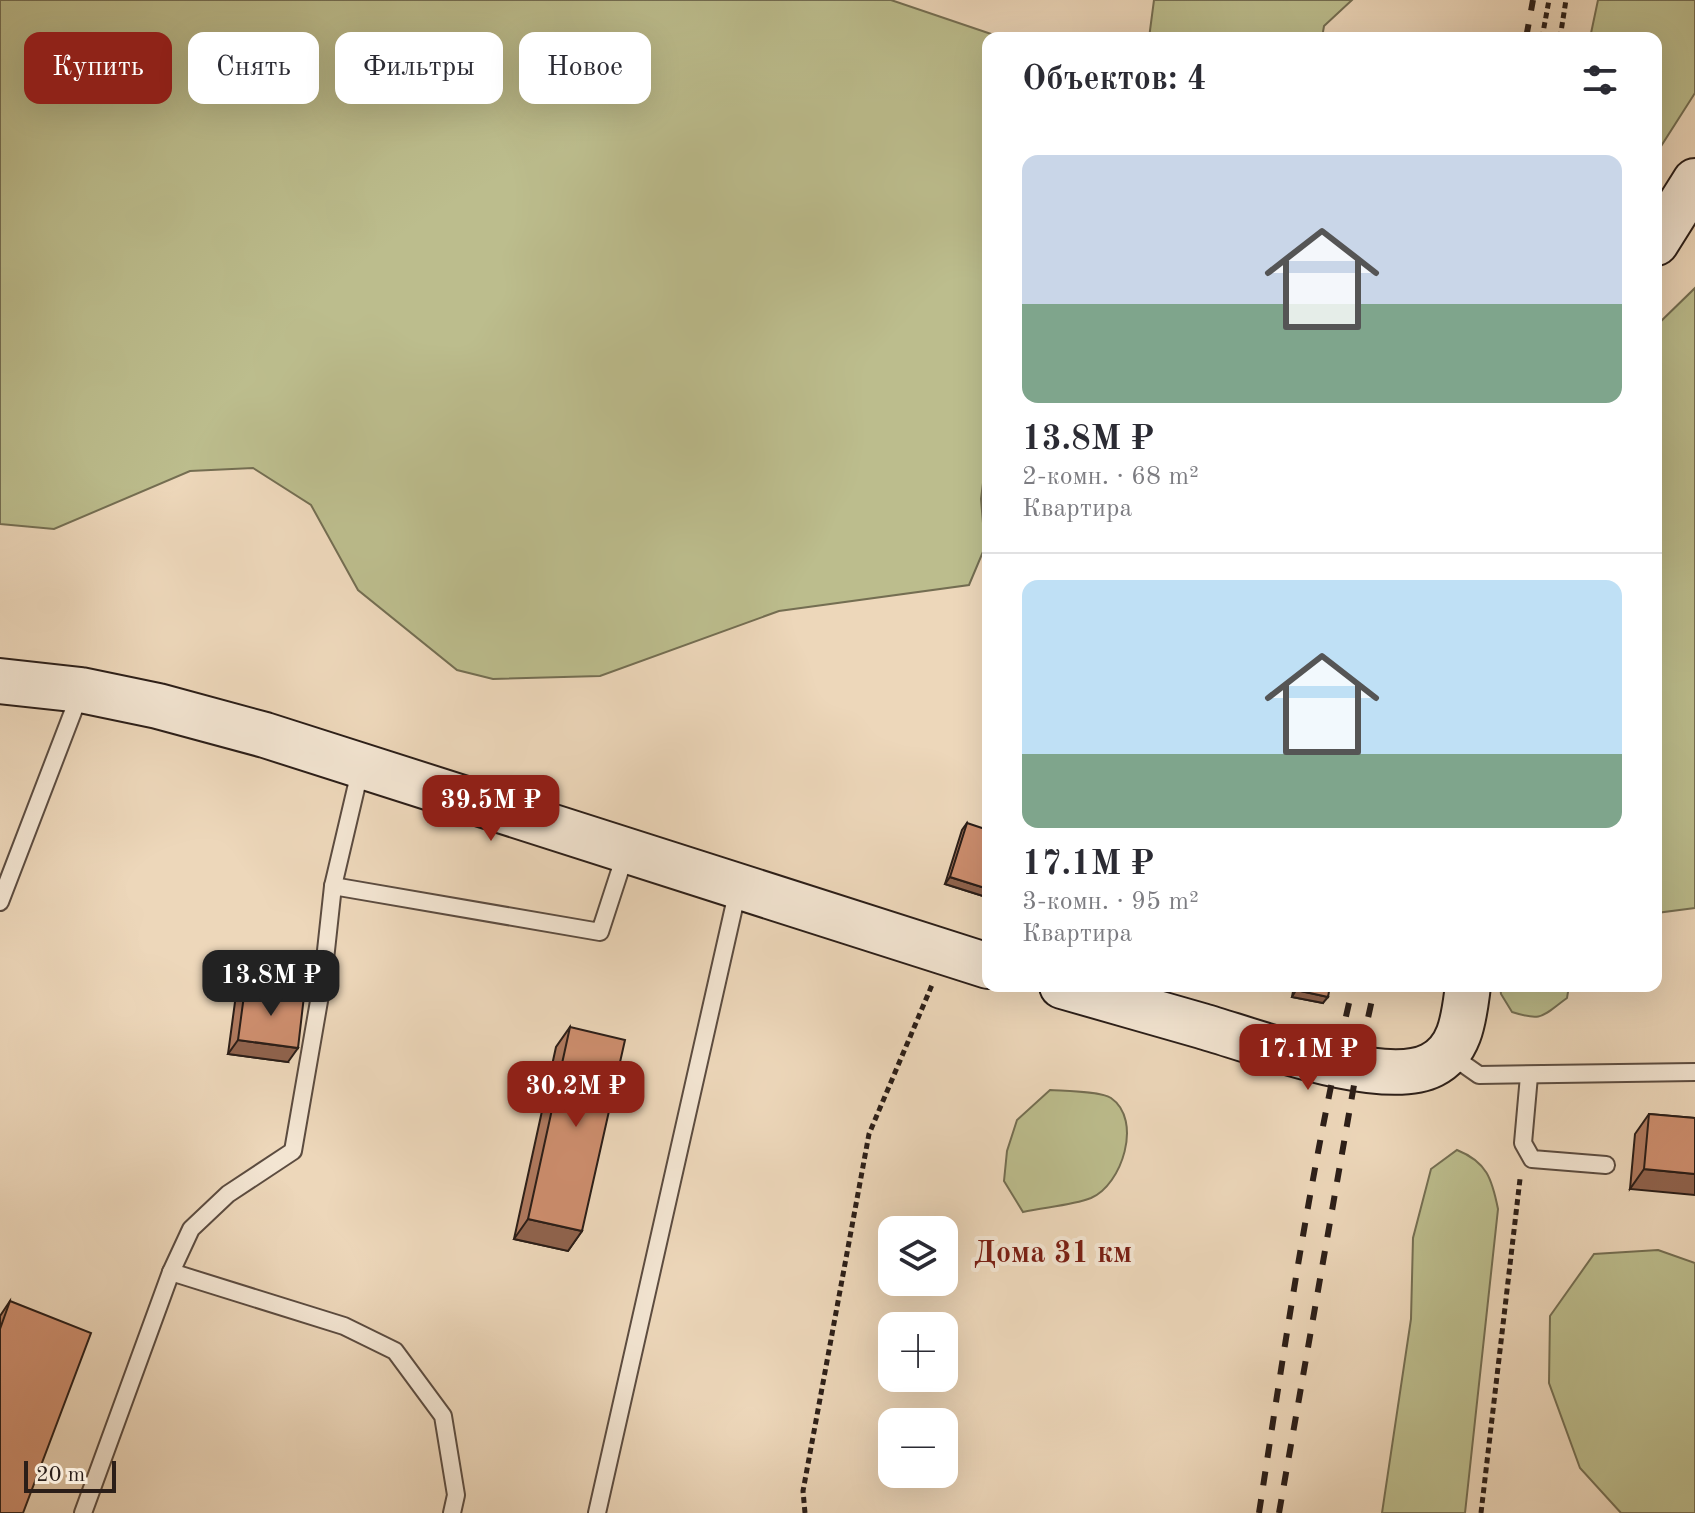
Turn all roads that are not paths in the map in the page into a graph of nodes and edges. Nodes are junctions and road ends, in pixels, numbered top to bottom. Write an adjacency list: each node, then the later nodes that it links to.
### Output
1 (1695, 181): 2 (main road)
2 (1662, 233)
3 (0, 681): 4 (main road)
4 (81, 690): 5 (main road); 9 (lane)
5 (362, 764): 6 (main road); 7 (lane)
6 (626, 852): 7 (lane); 8 (main road)
7 (333, 886): 17 (lane)
8 (739, 887): 10 (main road); 20 (lane)
9 (0, 902)
10 (982, 964)
11 (1083, 992): 13 (main road)
12 (1467, 992): 13 (main road)
13 (1448, 1053): 15 (lane)
14 (1695, 1072): 15 (lane)
15 (1529, 1076): 16 (lane)
16 (1606, 1165)
17 (171, 1272): 18 (lane); 19 (lane)
18 (83, 1513)
19 (452, 1513)
20 (597, 1513)

